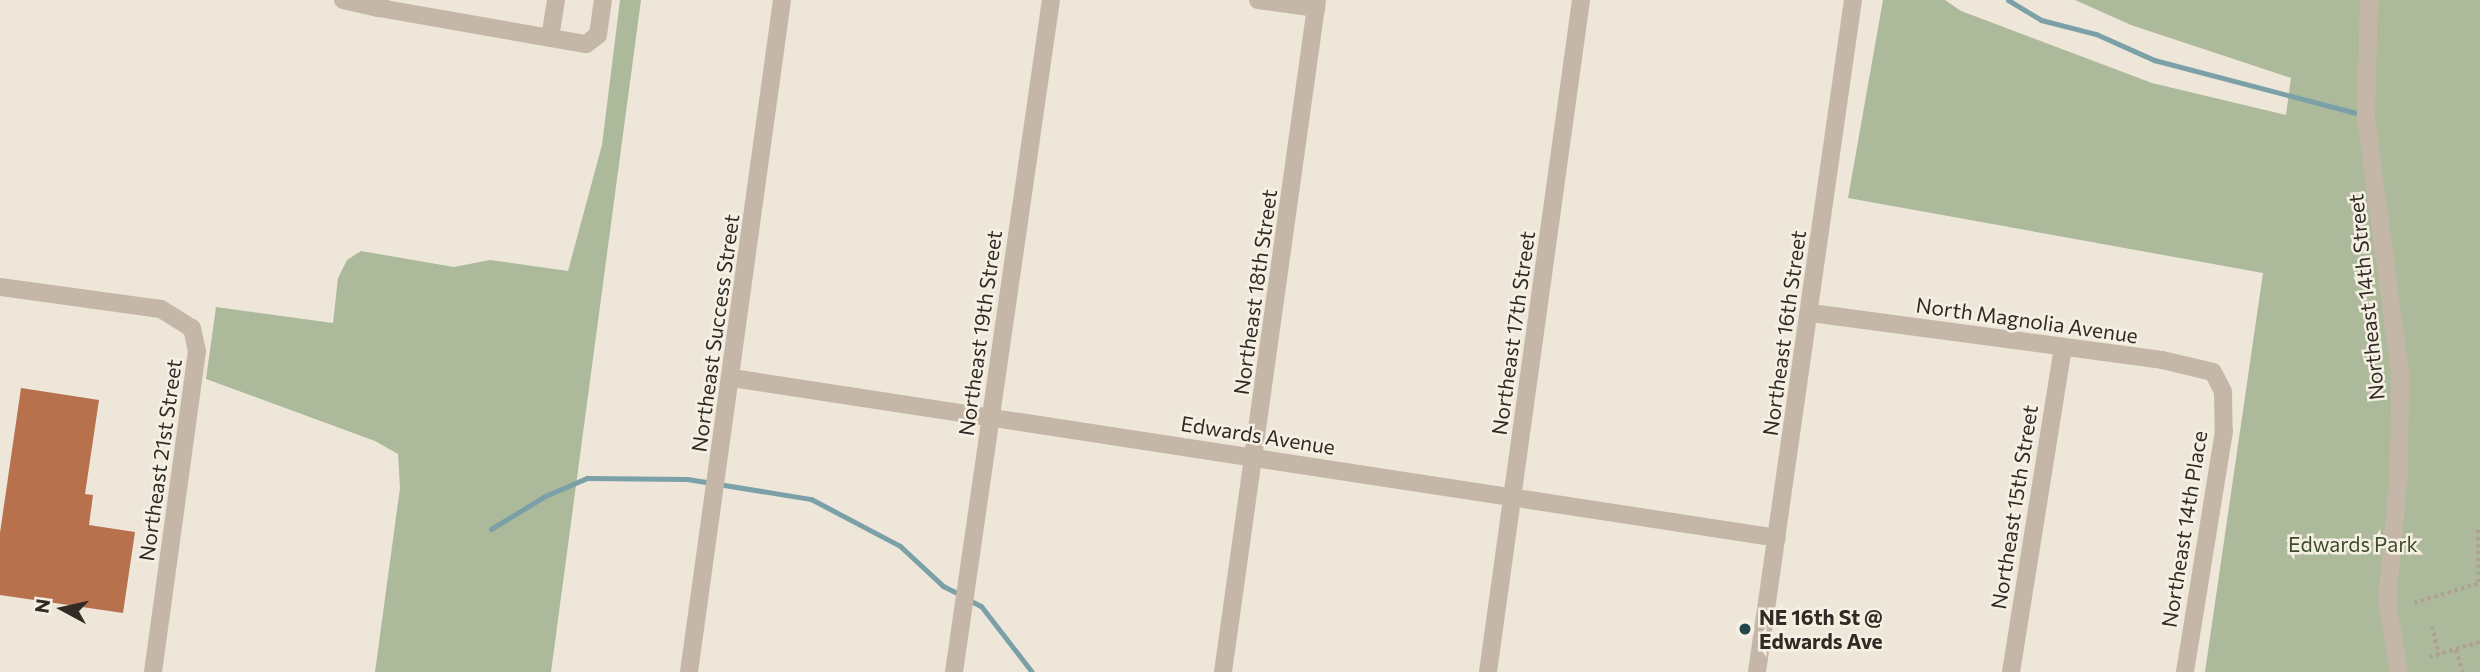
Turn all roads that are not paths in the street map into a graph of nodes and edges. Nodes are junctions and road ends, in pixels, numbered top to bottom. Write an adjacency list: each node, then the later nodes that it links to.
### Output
1 (343, 0): 10 (street)
2 (556, 0): 12 (street)
3 (603, 0): 12 (street)
4 (782, 0): 16 (street, Northeast Success Street)
5 (1051, 0): 18 (street, Northeast 19th Street)
6 (1258, 0): 11 (street)
7 (1581, 0): 20 (street, Northeast 17th Street)
8 (1853, 0): 14 (street, Northeast 16th Street)
9 (2369, 0): 30 (street, Northeast 14th Street)
10 (380, 4): 12 (street)
11 (1317, 4): 19 (street, Northeast 18th Street)
12 (550, 38)
13 (0, 287): 22 (street, Northeast 21st Street)
14 (1811, 313): 15 (street, North Magnolia Avenue); 21 (street, Northeast 16th Street)
15 (2063, 349): 17 (street, North Magnolia Avenue); 28 (street, Northeast 15th Street)
16 (732, 378): 18 (street, Edwards Avenue); 23 (street, Northeast Success Street)
17 (2223, 392): 29 (street, Northeast 14th Place)
18 (992, 417): 19 (street, Edwards Avenue); 24 (street, Northeast 19th Street)
19 (1255, 458): 20 (street, Edwards Avenue); 25 (street, Northeast 18th Street)
20 (1514, 496): 21 (street, Edwards Avenue); 26 (street, Northeast 17th Street)
21 (1777, 537): 27 (street, Northeast 16th Street)
22 (153, 672)
23 (689, 672)
24 (954, 672)
25 (1223, 672)
26 (1488, 672)
27 (1757, 672)
28 (2011, 672)
29 (2185, 672)
30 (2399, 672)

